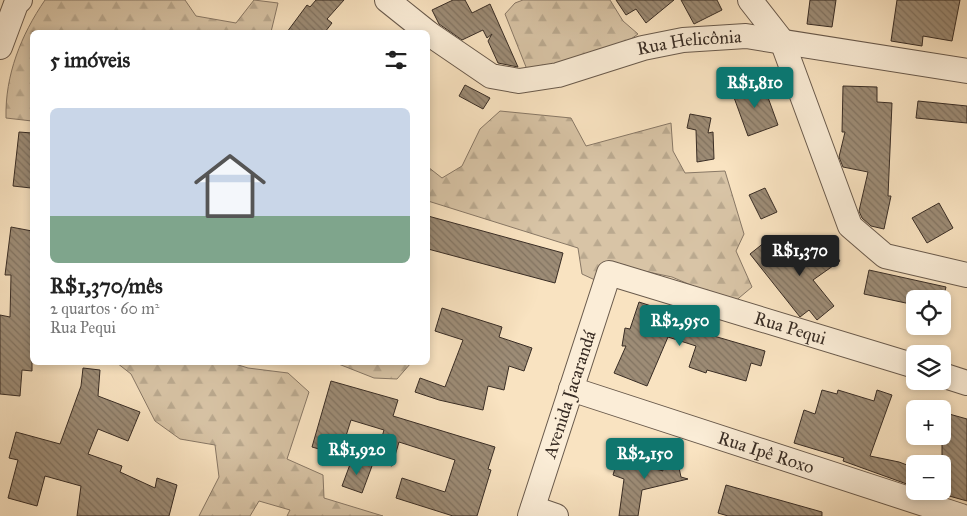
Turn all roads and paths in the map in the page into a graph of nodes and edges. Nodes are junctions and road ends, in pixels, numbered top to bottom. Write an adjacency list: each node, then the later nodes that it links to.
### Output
1 (20, 0): 7 (street)
2 (387, 0): 4 (street, Rua Helicônia)
3 (750, 0): 6 (street)
4 (423, 30)
5 (430, 35): 6 (street, Rua Helicônia)
6 (782, 41): 8 (street, Rua Helicônia); 10 (street)
7 (0, 47)
8 (967, 70)
9 (609, 274): 11 (street, Rua Pequi); 14 (street, Avenida Jacarandá)
10 (967, 275)
11 (906, 363)
12 (951, 378): 13 (street)
13 (967, 383)
14 (571, 389): 15 (street, Avenida Jacarandá); 17 (street, Rua Ipê Roxo)
15 (532, 512): 16 (street)
16 (556, 516)
17 (961, 516)

